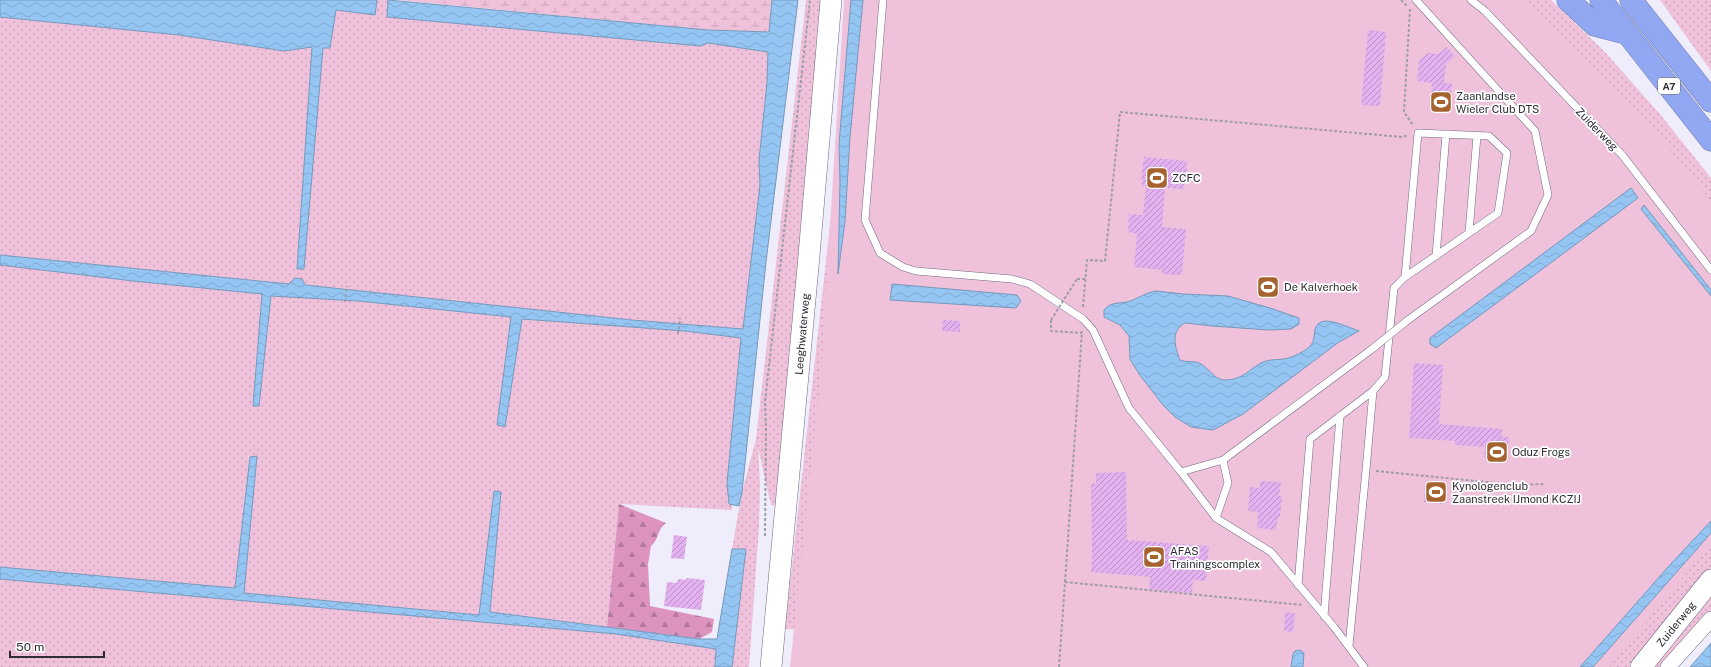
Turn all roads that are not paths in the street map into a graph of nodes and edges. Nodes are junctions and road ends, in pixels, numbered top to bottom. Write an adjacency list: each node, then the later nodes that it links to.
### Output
1 (831, 0): 28 (main road, Leeghwaterweg)
2 (883, 0): 21 (lane)
3 (1416, 0): 20 (lane, bridge)
4 (1471, 0): 16 (lane, Zuiderweg)
5 (1568, 0): 9 (highway)
6 (1601, 0): 9 (highway, A7)
7 (1631, 0): 8 (highway, A7)
8 (1645, 10): 10 (highway, A7)
9 (1626, 33): 13 (highway, A7)
10 (1711, 101)
11 (1446, 134): 12 (lane); 15 (lane); 17 (lane)
12 (1477, 136): 14 (lane); 14 (lane)
13 (1711, 140)
14 (1469, 232): 15 (lane)
15 (1436, 256): 17 (lane)
16 (1711, 270)
17 (1405, 277): 18 (lane)
18 (1372, 391): 19 (lane); 27 (lane)
19 (1340, 416): 24 (lane); 25 (lane)
20 (1224, 460): 21 (lane); 22 (lane)
21 (1181, 472): 22 (lane)
22 (1216, 518): 24 (lane)
23 (1711, 580): 30 (main road, Zuiderweg)
24 (1298, 585): 25 (lane)
25 (1324, 616): 27 (lane)
26 (1711, 619): 31 (street, Zuiderweg)
27 (1348, 646): 29 (lane)
28 (771, 667)
29 (1364, 667)
30 (1641, 667)
31 (1668, 667)

